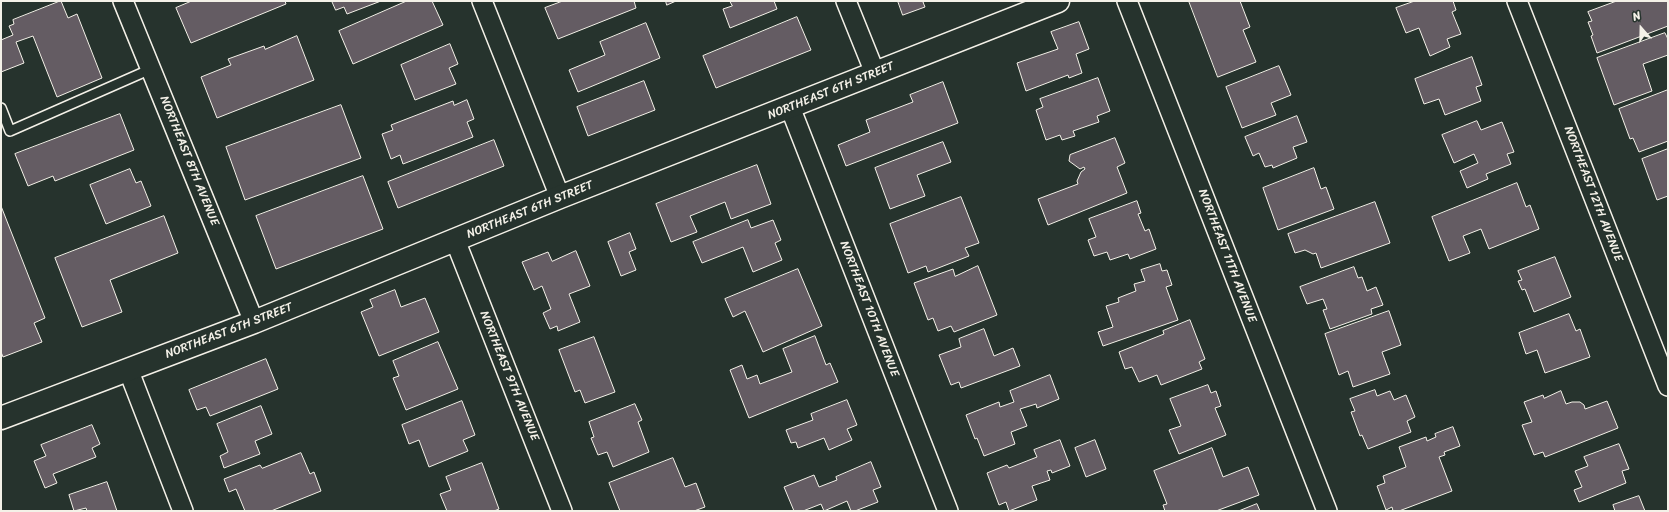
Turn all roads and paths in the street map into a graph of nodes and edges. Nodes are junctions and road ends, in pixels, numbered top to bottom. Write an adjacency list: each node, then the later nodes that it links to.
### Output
1 (123, 1): 7 (street, NORTHEAST 8TH AVENUE)
2 (482, 1): 11 (street)
3 (846, 1): 8 (street)
4 (1058, 1): 8 (street, NORTHEAST 6TH STREET)
5 (1127, 1): 20 (street, NORTHEAST 11TH AVENUE)
6 (1517, 1): 15 (street, NORTHEAST 12TH AVENUE)
7 (151, 69): 10 (lane); 13 (street, NORTHEAST 8TH AVENUE)
8 (875, 73): 9 (street, NORTHEAST 6TH STREET)
9 (790, 107): 11 (street, NORTHEAST 6TH STREET); 19 (street, NORTHEAST 10TH AVENUE)
10 (1, 108)
11 (560, 197): 12 (street, NORTHEAST 6TH STREET)
12 (455, 240): 13 (street, NORTHEAST 6TH STREET); 18 (street, NORTHEAST 9TH AVENUE)
13 (254, 322): 14 (street, NORTHEAST 6TH STREET)
14 (128, 369): 16 (street, NORTHEAST 6TH STREET); 17 (street)
15 (1668, 386)
16 (1, 418)
17 (183, 511)
18 (562, 511)
19 (948, 511)
20 (1327, 511)

